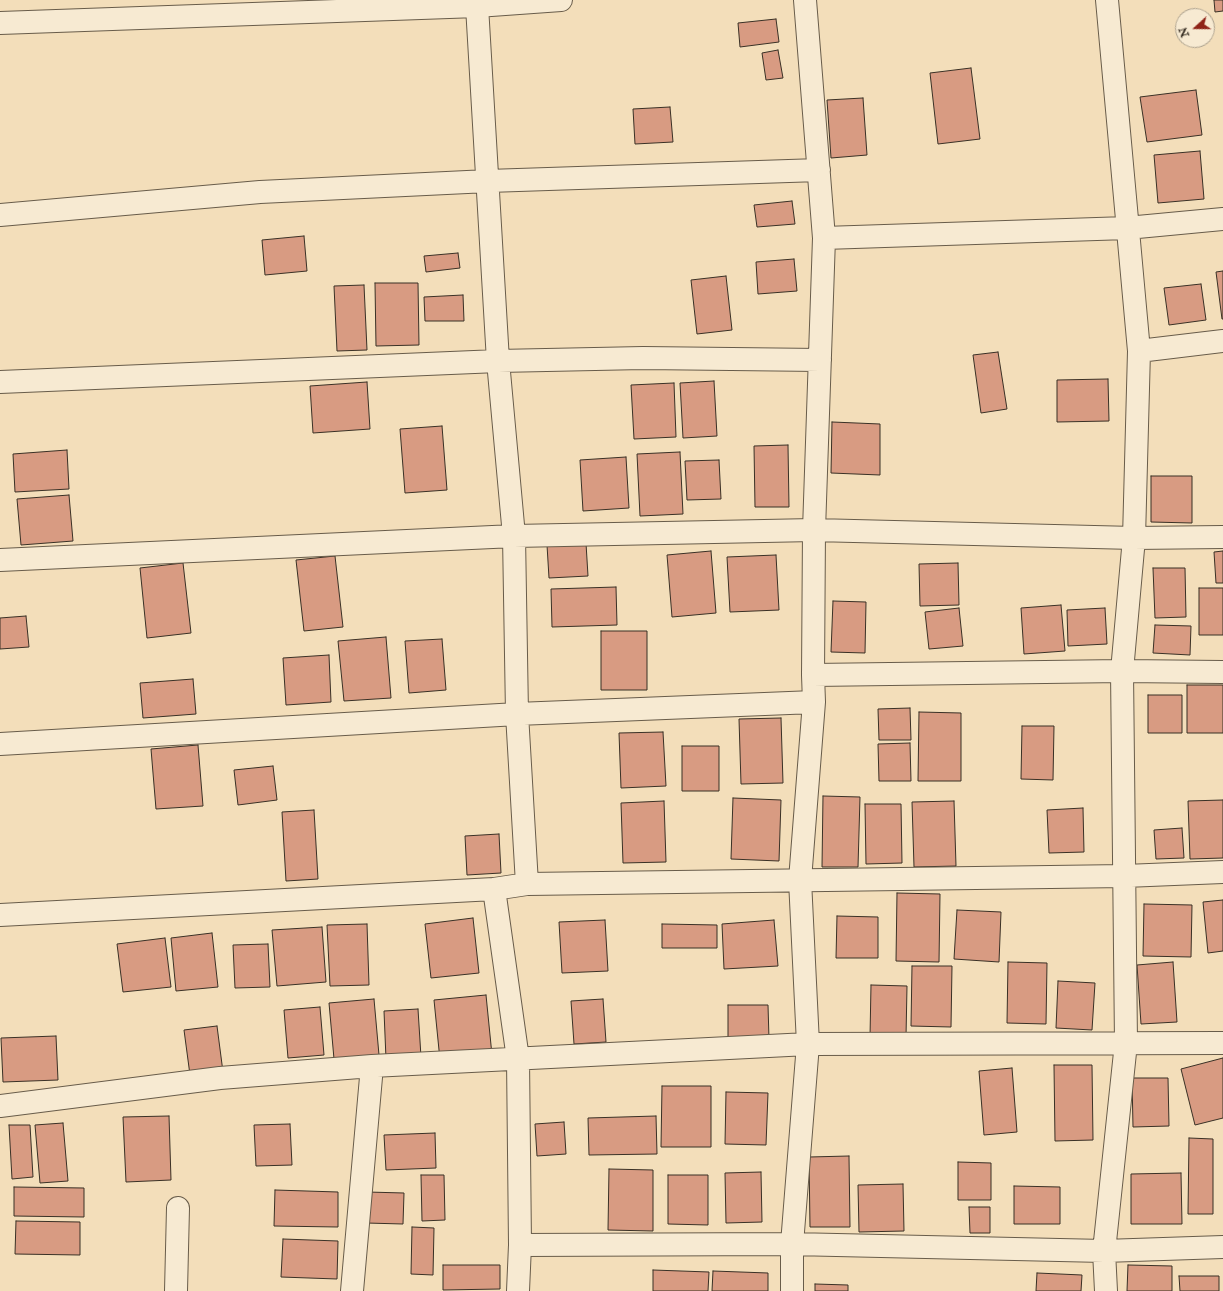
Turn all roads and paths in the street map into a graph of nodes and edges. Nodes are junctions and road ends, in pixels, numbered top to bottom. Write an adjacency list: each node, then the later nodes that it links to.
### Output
1 (562, 0): 4 (street)
2 (805, 0): 6 (street)
3 (1107, 0): 10 (street)
4 (477, 3): 5 (street); 7 (street)
5 (0, 23)
6 (819, 170): 7 (street); 11 (street)
7 (488, 181): 8 (street); 14 (street)
8 (0, 215)
9 (1223, 219): 10 (street)
10 (1127, 228): 11 (street); 13 (street)
11 (824, 238): 15 (street)
12 (1223, 341): 13 (street)
13 (1139, 350): 20 (street)
14 (498, 360): 15 (street); 16 (street); 18 (street)
15 (820, 360): 17 (street)
16 (0, 382)
17 (814, 530): 18 (street); 20 (street); 24 (street)
18 (514, 536): 21 (street); 26 (street)
19 (1223, 537): 20 (street)
20 (1134, 538): 22 (street)
21 (0, 560)
22 (1122, 671): 23 (street); 24 (street); 29 (street)
23 (1223, 672)
24 (813, 675): 25 (street)
25 (814, 702): 26 (street); 30 (street)
26 (517, 714): 27 (street); 31 (street)
27 (0, 744)
28 (1223, 872): 29 (street)
29 (1125, 876): 30 (street); 34 (street)
30 (800, 880): 31 (street); 36 (street)
31 (527, 884): 32 (street)
32 (494, 889): 33 (street); 37 (street)
33 (0, 915)
34 (1126, 1043): 35 (street); 36 (street); 44 (street)
35 (1223, 1043)
36 (808, 1044): 37 (street); 41 (street)
37 (518, 1059): 38 (street); 42 (street)
38 (372, 1066): 39 (street); 46 (street)
39 (0, 1106)
40 (178, 1208): 45 (street)
41 (792, 1244): 42 (street); 44 (street); 48 (street)
42 (520, 1245): 47 (street)
43 (1223, 1247): 44 (street)
44 (1104, 1251): 49 (street)
45 (176, 1291)
46 (352, 1291)
47 (518, 1291)
48 (792, 1291)
49 (1106, 1291)

